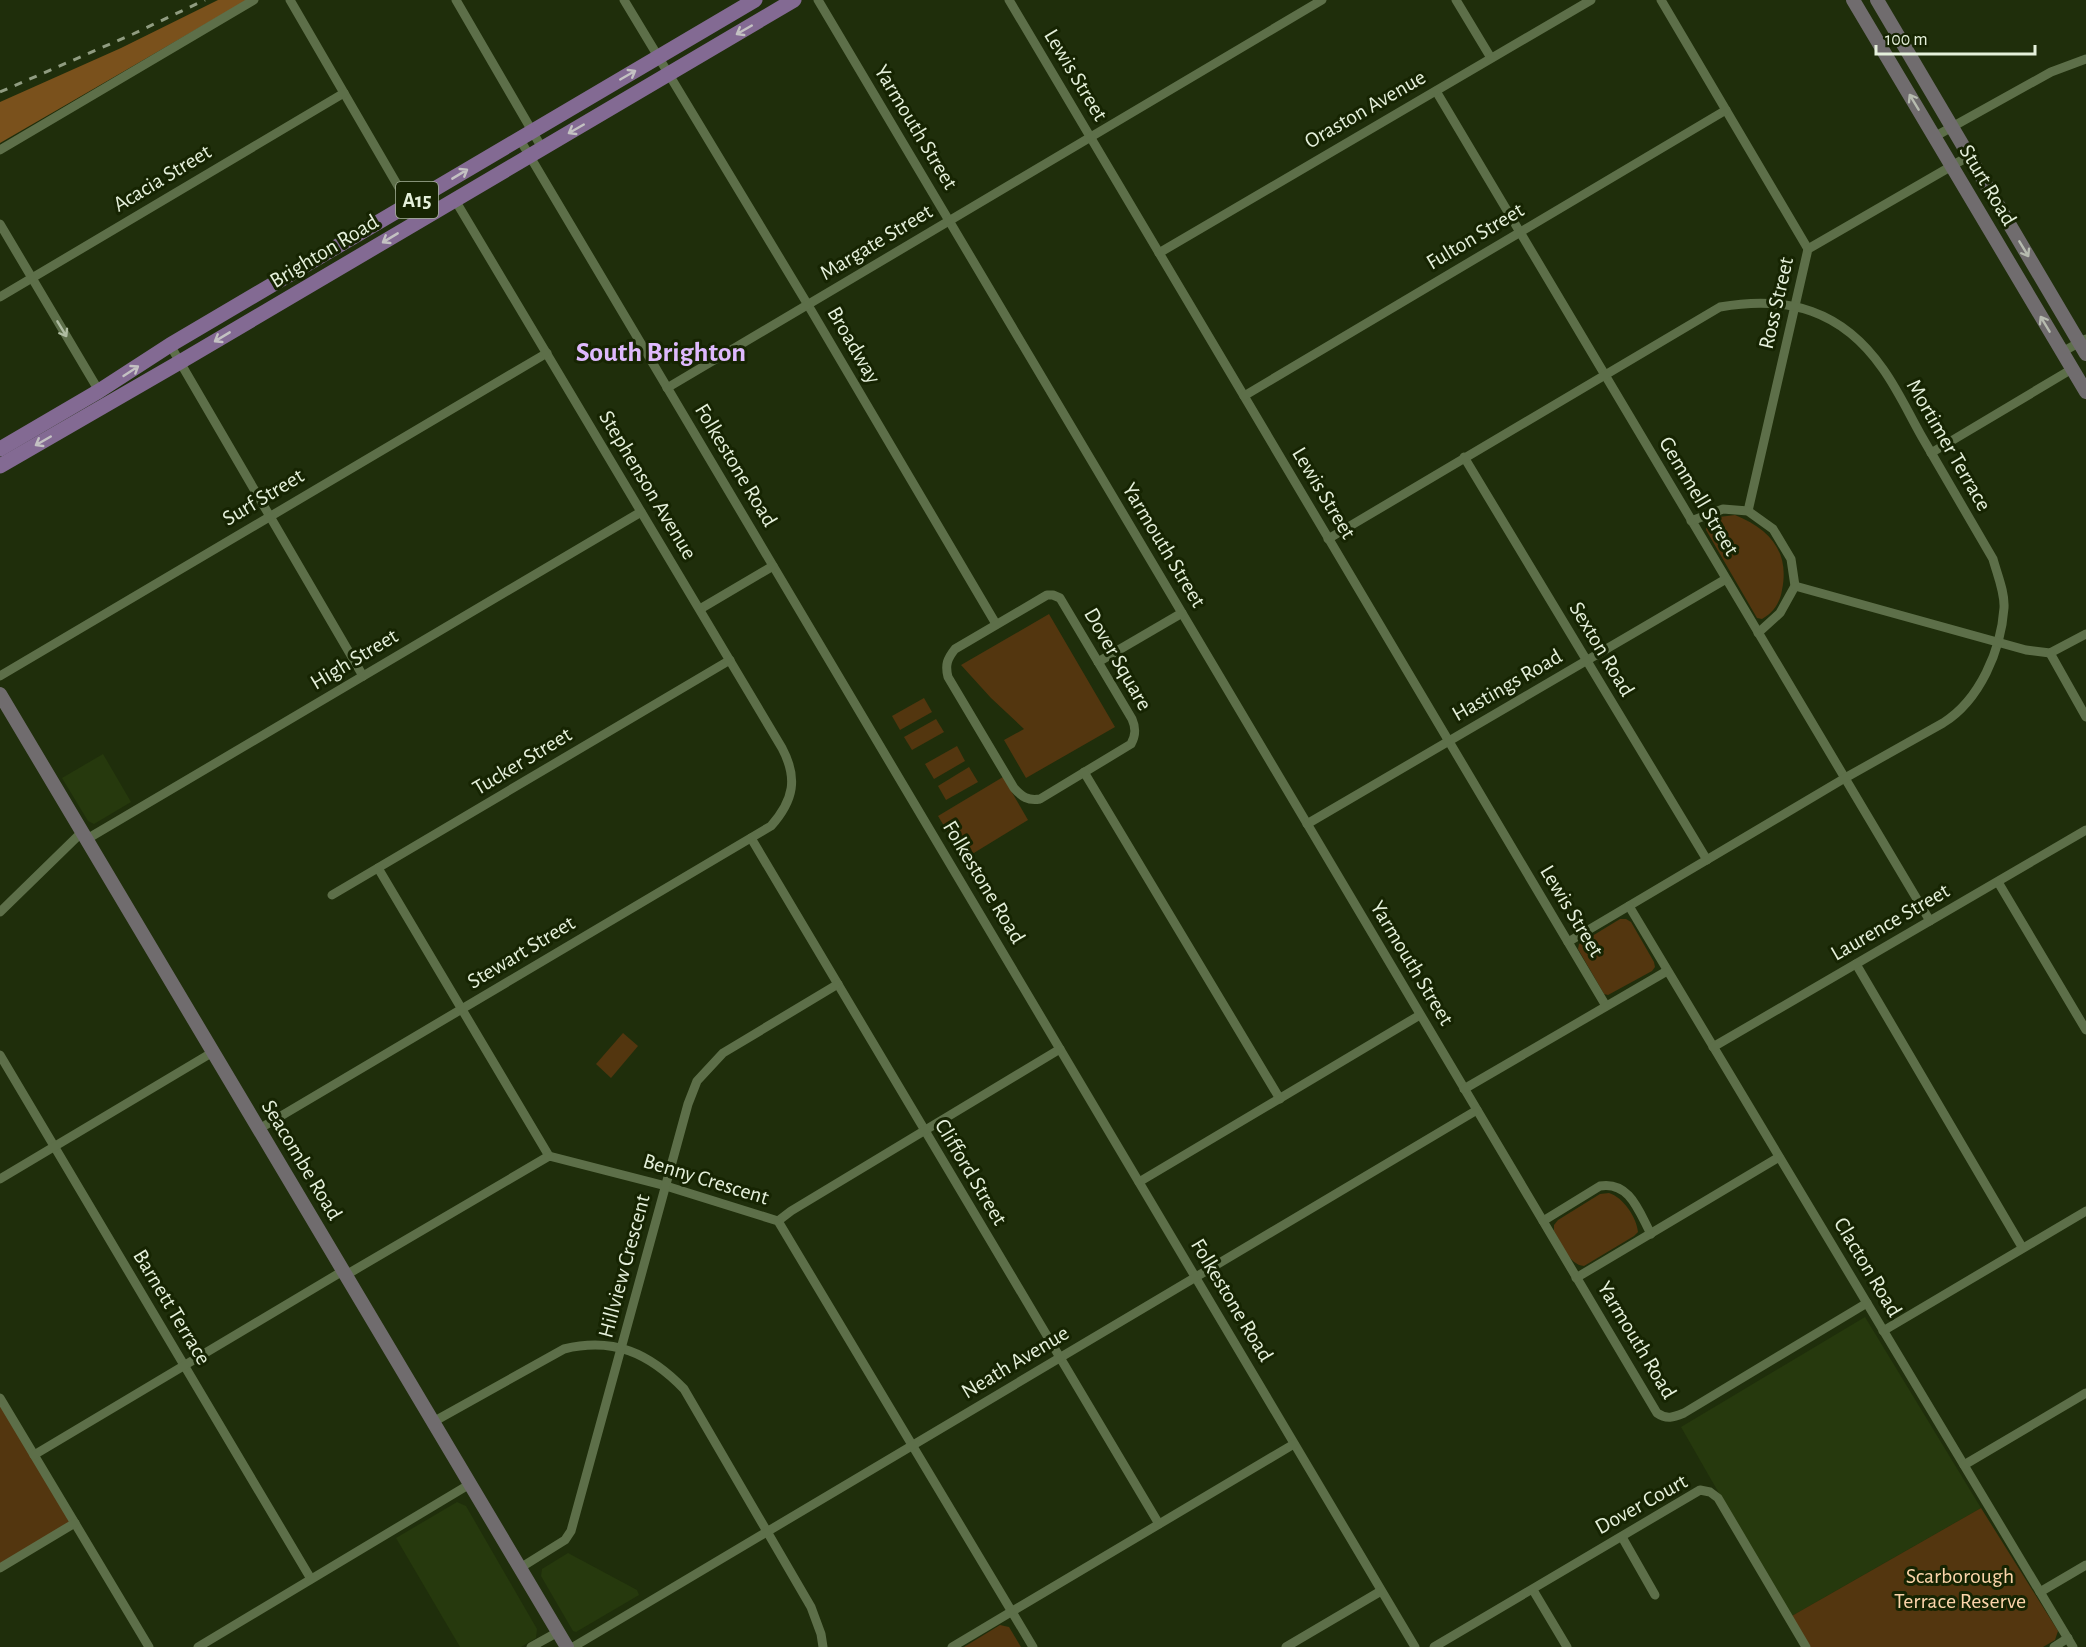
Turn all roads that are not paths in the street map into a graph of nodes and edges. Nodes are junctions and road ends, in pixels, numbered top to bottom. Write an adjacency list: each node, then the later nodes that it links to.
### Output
1 (254, 0): 26 (street)
2 (290, 0): 20 (street)
3 (456, 0): 23 (street)
4 (624, 0): 15 (street, Broadway)
5 (755, 0): 15 (main road, Brighton Road / A15)
6 (795, 0): 18 (main road, Brighton Road / A15, one-way to 18)
7 (818, 0): 32 (street, Yarmouth Street)
8 (1009, 0): 24 (street, Lewis Street)
9 (1322, 0): 24 (street, Margate Street)
10 (1456, 0): 16 (street)
11 (1591, 0): 16 (street, Oraston Avenue)
12 (1661, 0): 21 (street)
13 (1853, 0): 25 (main road, Sturt Road, one-way to 13)
14 (1877, 0): 22 (main road, Sturt Road)
15 (658, 57): 18 (street, Broadway); 23 (main road, Brighton Road / A15, one-way to 15)
16 (1491, 58): 19 (street, Oraston Avenue)
17 (2086, 60): 22 (street)
18 (668, 74): 27 (main road, Brighton Road / A15, one-way to 27); 39 (street, Broadway)
19 (1436, 91): 34 (street, Gemmell Street); 36 (street, Oraston Avenue)
20 (344, 93): 31 (street); 37 (street, Acacia Street)
21 (1726, 110): 34 (street, Fulton Street); 35 (street)
22 (1951, 126): 25 (street); 28 (main road, Sturt Road)
23 (526, 134): 27 (street); 27 (street, Folkestone Road); 31 (main road, Brighton Road / A15, one-way to 23)
24 (1090, 137): 32 (street, Margate Street); 36 (street, Lewis Street)
25 (1934, 137): 29 (main road, Sturt Road)
26 (0, 150)
27 (536, 152): 30 (main road, Brighton Road / A15); 48 (street, Folkestone Road)
28 (1969, 156): 29 (street, Ross Street); 42 (main road, Sturt Road, one-way to 42)
29 (1951, 165): 35 (street, Ross Street); 43 (main road, Sturt Road, one-way to 29)
30 (455, 200): 44 (street, Stephenson Avenue); 45 (main road, Brighton Road / A15, one-way to 45)
31 (409, 205): 41 (main road, Brighton Road / A15)
32 (949, 221): 39 (street, Margate Street); 65 (street, Yarmouth Street)
33 (0, 224): 37 (street)
34 (1520, 232): 47 (street, Gemmell Street); 51 (street, Fulton Street)
35 (1808, 249): 40 (street, Ross Street)
36 (1159, 253): 51 (street, Lewis Street)
37 (32, 278): 38 (street, Acacia Street); 49 (street, one-way to 49)
38 (0, 297)
39 (808, 305): 48 (street, Margate Street); 66 (street, Broadway)
40 (1796, 305): 47 (street, Mortimer Terrace); 53 (street, Mortimer Terrace); 57 (street, Ross Street)
41 (171, 345): 45 (street); 49 (main road, Brighton Road / A15, one-way to 41)
42 (2084, 345): 43 (street)
43 (2062, 352): 46 (main road, Sturt Road)
44 (547, 353): 56 (street, Stephenson Avenue); 58 (street, Surf Street)
45 (180, 362): 55 (main road, Brighton Road / A15, one-way to 55); 58 (street)
46 (2072, 369): 50 (main road, Sturt Road); 53 (street)
47 (1605, 375): 54 (street, Mortimer Terrace); 59 (street, Gemmell Street)
48 (667, 388): 61 (street, Folkestone Road)
49 (99, 391): 52 (main road, Brighton Road / A15)
50 (2086, 392)
51 (1244, 396): 60 (street, Lewis Street)
52 (0, 449)
53 (1931, 453): 69 (street, Mortimer Terrace)
54 (1464, 458): 60 (street, Mortimer Terrace); 72 (street, Sexton Road)
55 (0, 466)
56 (641, 512): 64 (street, Stephenson Avenue); 75 (street, High Street)
57 (1748, 512): 59 (street); 63 (street)
58 (270, 516): 74 (street, Surf Street); 75 (street)
59 (1692, 521): 62 (street, Gemmell Street)
60 (1328, 539): 78 (street, Lewis Street)
61 (773, 566): 64 (street); 102 (street, Folkestone Road)
62 (1726, 579): 67 (street, Gemmell Street); 72 (street, Hastings Road)
63 (1795, 586): 67 (street); 69 (street)
64 (700, 609): 71 (street, Stephenson Avenue)
65 (1182, 613): 73 (street); 82 (street, Yarmouth Street)
66 (996, 624): 73 (street, Dover Square); 79 (street, Dover Square)
67 (1758, 633): 80 (street, Gemmell Street)
68 (2086, 634): 70 (street)
69 (1998, 642): 70 (street); 80 (street, Mortimer Terrace)
70 (2050, 653): 77 (street)
71 (730, 660): 81 (street, Stephenson Avenue); 87 (street, Tucker Street)
72 (1586, 661): 78 (street, Hastings Road); 86 (street, Sexton Road)
73 (1098, 662): 79 (street, Dover Square)
74 (0, 676)
75 (363, 676): 84 (street, High Street)
76 (0, 693): 84 (main road, Seacombe Road)
77 (2086, 717)
78 (1449, 741): 82 (street, Hastings Road); 93 (street, Lewis Street)
79 (1084, 772): 106 (street)
80 (1845, 778): 86 (street, Mortimer Terrace); 92 (street, Gemmell Street)
81 (789, 796): 85 (street, Stewart Street)
82 (1307, 824): 99 (street, Yarmouth Street)
83 (2086, 830): 88 (street, Laurence Street)
84 (85, 836): 91 (street, High Street); 103 (main road, Seacombe Road)
85 (751, 838): 96 (street, Clifford Street); 98 (street, Stewart Street)
86 (1707, 860): 90 (street, Mortimer Terrace)
87 (378, 868): 89 (street, Tucker Street); 98 (street)
88 (1998, 882): 92 (street, Laurence Street); 100 (street)
89 (333, 895)
90 (1629, 906): 93 (street, Mortimer Terrace); 95 (street, Clacton Road)
91 (0, 912)
92 (1930, 921): 94 (street, Laurence Street)
93 (1568, 942): 97 (street, Lewis Street)
94 (1856, 964): 101 (street, Laurence Street); 120 (street)
95 (1667, 970): 97 (street); 101 (street, Clacton Road)
96 (838, 984): 109 (street, Clifford Street); 115 (street, Hillview Crescent)
97 (1606, 1006): 105 (street)
98 (462, 1010): 108 (street, Stewart Street); 111 (street)
99 (1420, 1015): 105 (street, Yarmouth Street); 106 (street)
100 (2086, 1030)
101 (1713, 1047): 112 (street, Clacton Road)
102 (1060, 1049): 109 (street); 114 (street, Folkestone Road)
103 (213, 1052): 108 (main road, Seacombe Road); 110 (street)
104 (0, 1055): 110 (street, Barnett Terrace)
105 (1464, 1089): 107 (street, Yarmouth Street)
106 (1280, 1099): 114 (street)
107 (1477, 1110): 118 (street, Yarmouth Road); 122 (street, Neath Avenue)
108 (259, 1129): 121 (main road, Seacombe Road)
109 (924, 1130): 117 (street); 127 (street, Clifford Street)
110 (55, 1147): 113 (street); 128 (street, Barnett Terrace)
111 (549, 1156): 115 (street, Benny Crescent); 121 (street)
112 (1779, 1158): 119 (street); 124 (street, Clacton Road)
113 (0, 1179)
114 (1139, 1182): 122 (street, Folkestone Road)
115 (666, 1186): 117 (street, Benny Crescent); 126 (street, Hillview Crescent)
116 (2086, 1211): 120 (street)
117 (778, 1221): 133 (street, Benny Crescent)
118 (1543, 1221): 119 (street); 123 (street, Yarmouth Road)
119 (1651, 1234): 123 (street)
120 (2022, 1247): 125 (street)
121 (345, 1273): 128 (street); 131 (main road, Seacombe Road)
122 (1195, 1277): 127 (street, Neath Avenue); 132 (street, Folkestone Road)
123 (1576, 1278): 124 (street, Yarmouth Road)
124 (1867, 1303): 125 (street, Clacton Road)
125 (1883, 1330): 135 (street, Clacton Road)
126 (622, 1347): 131 (street); 139 (street); 143 (street, Hillview Crescent)
127 (1059, 1358): 133 (street, Neath Avenue); 138 (street, Clifford Street)
128 (184, 1365): 134 (street); 144 (street, Barnett Terrace)
129 (2086, 1393): 135 (street)
130 (0, 1398): 134 (street)
131 (433, 1422): 136 (main road, Seacombe Road)
132 (1294, 1444): 138 (street); 145 (street, Folkestone Road)
133 (913, 1445): 139 (street, Neath Avenue); 149 (street, Benny Crescent)
134 (34, 1455): 137 (street)
135 (1964, 1465): 147 (street, Clacton Road)
136 (470, 1484): 143 (main road, Seacombe Road); 144 (street)
137 (75, 1524): 142 (street); 152 (street)
138 (1159, 1524): 149 (street)
139 (767, 1531): 155 (street, Neath Avenue); 156 (street)
140 (1622, 1536): 146 (street, Dover Court); 148 (street); 163 (street, Dover Court)
141 (2086, 1565): 147 (street)
142 (0, 1568)
143 (520, 1568): 150 (main road, Seacombe Road)
144 (311, 1579): 153 (street)
145 (1381, 1590): 159 (street); 160 (street, Folkestone Road)
146 (1533, 1590): 161 (street, Dover Court); 162 (street)
147 (2040, 1592): 151 (street, Clacton Road)
148 (1655, 1595)
149 (1012, 1611): 157 (street); 158 (street, Benny Crescent)
150 (558, 1632): 154 (street); 155 (main road, Seacombe Road)
151 (2071, 1643): 164 (street)
152 (149, 1647)
153 (198, 1647)
154 (531, 1647)
155 (567, 1647)
156 (823, 1647)
157 (952, 1647)
158 (1032, 1647)
159 (1286, 1647)
160 (1415, 1647)
161 (1434, 1647)
162 (1567, 1647)
163 (1805, 1647)
164 (2054, 1647)

